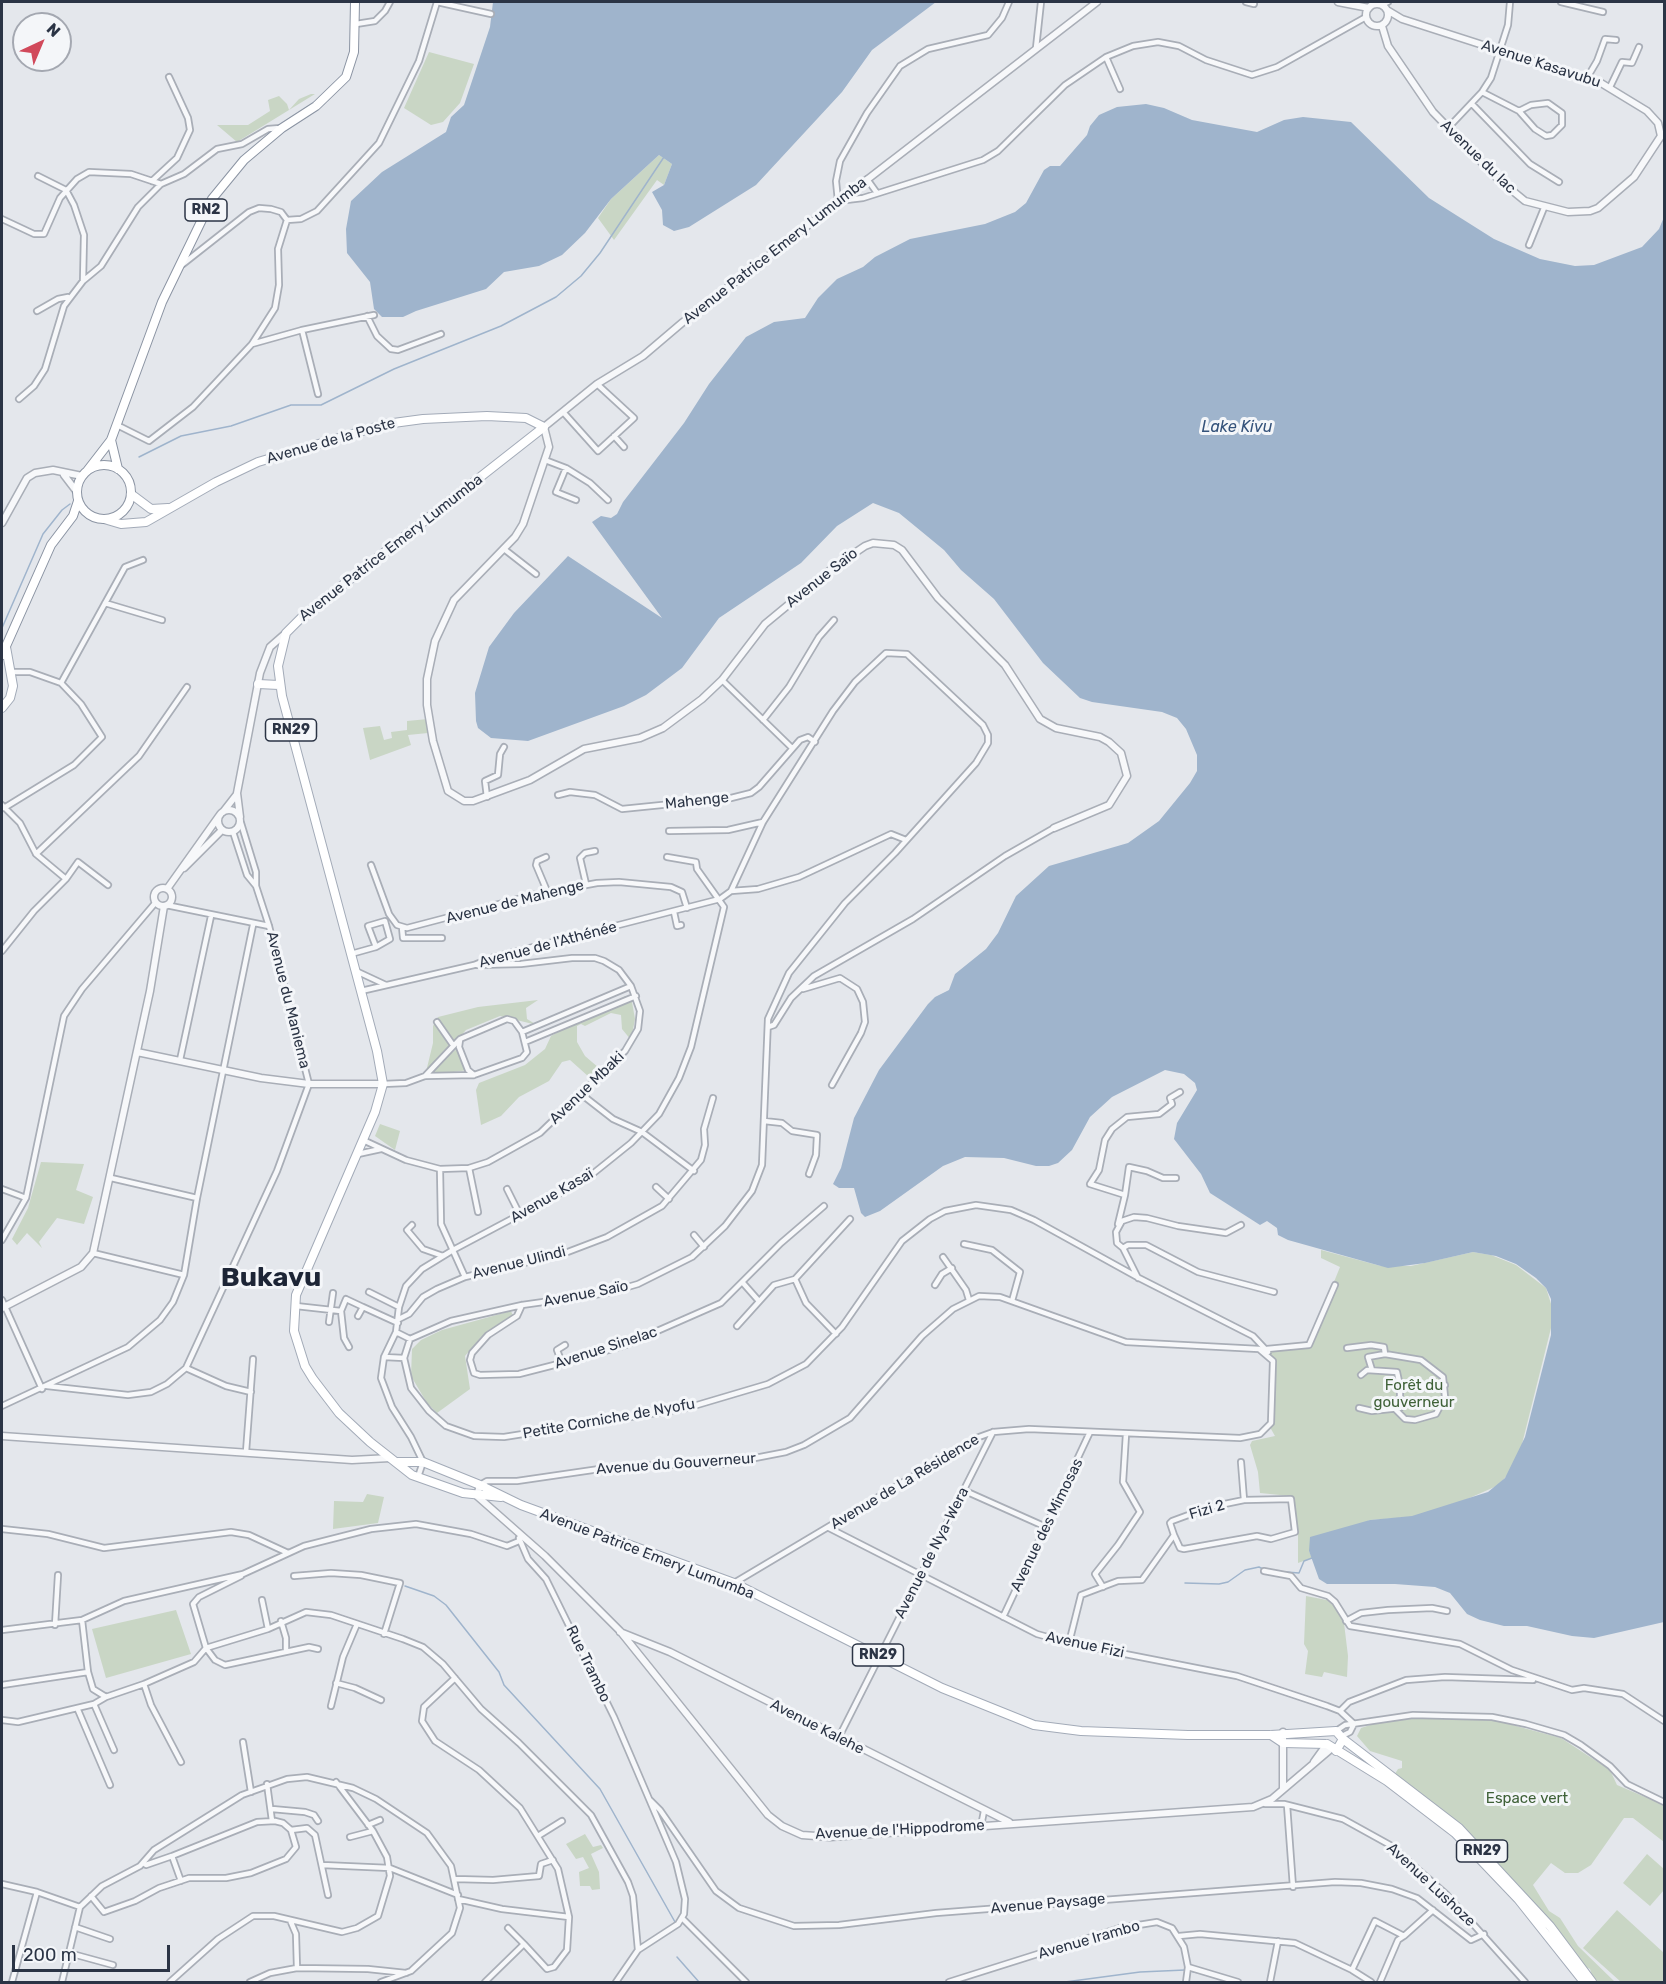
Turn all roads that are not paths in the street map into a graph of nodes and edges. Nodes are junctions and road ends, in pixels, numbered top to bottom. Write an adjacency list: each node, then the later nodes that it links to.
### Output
1 (355, 2): 19 (main road, RN2)
2 (390, 2): 19 (street)
3 (1009, 2): 43 (street)
4 (1041, 2): 22 (street)
5 (1097, 2): 22 (street, Avenue Patrice Emery Lumumba)
6 (1246, 2): 11 (street)
7 (1338, 2): 12 (street)
8 (1510, 2): 23 (street)
9 (1561, 2): 15 (street)
10 (1385, 3): 13 (street); 14 (street)
11 (1254, 4)
12 (1354, 5): 14 (street)
13 (1388, 10): 17 (street); 18 (street)
14 (1367, 12): 18 (street); 24 (street)
15 (1603, 12)
16 (491, 14): 46 (street)
17 (1402, 19): 18 (street); 23 (street, Avenue Kasavubu)
18 (1385, 23): 34 (street, Avenue du lac)
19 (356, 24): 33 (main road, RN2)
20 (1616, 40): 26 (street)
21 (1640, 47): 27 (street)
22 (1036, 48): 37 (street, Avenue Patrice Emery Lumumba)
23 (1501, 52): 26 (street, Avenue Kasavubu); 29 (street)
24 (1106, 57): 28 (street); 42 (street)
25 (169, 76): 38 (street)
26 (1587, 78): 27 (street, Avenue Kasavubu)
27 (1610, 87): 32 (street, Avenue Kasavubu)
28 (1120, 89)
29 (1482, 92): 30 (street); 31 (street)
30 (1472, 104): 34 (street); 39 (street)
31 (1519, 111): 31 (street)
32 (1662, 124): 35 (street, Avenue Kasavubu)
33 (282, 128): 40 (street); 48 (main road, RN2)
34 (1448, 128): 44 (street, Avenue du lac)
35 (1663, 133): 44 (street, Avenue du lac)
36 (38, 176): 41 (street)
37 (867, 179): 42 (street); 43 (street, Avenue Patrice Emery Lumumba)
38 (152, 181): 40 (street); 41 (street)
39 (1559, 182)
40 (161, 184): 49 (street)
41 (66, 190): 45 (street); 49 (street)
42 (878, 193): 43 (street)
43 (838, 201): 57 (street, Avenue Patrice Emery Lumumba)
44 (1544, 208): 47 (street)
45 (2, 219)
46 (287, 219): 48 (street); 56 (street)
47 (1529, 245)
48 (178, 267): 61 (main road, RN2)
49 (83, 281): 50 (street)
50 (68, 297): 51 (street); 59 (street)
51 (38, 311)
52 (374, 315): 53 (street)
53 (367, 316): 54 (street); 55 (street)
54 (302, 330): 56 (street); 58 (street)
55 (441, 334)
56 (252, 344): 61 (street)
57 (597, 384): 60 (street, Avenue Patrice Emery Lumumba); 63 (street)
58 (318, 394)
59 (19, 399)
60 (564, 413): 62 (street, Avenue Patrice Emery Lumumba); 63 (street)
61 (116, 424): 64 (main road, RN2)
62 (544, 427): 66 (street, Avenue Saïo); 75 (main road, Avenue de la Poste); 86 (main road, Avenue Patrice Emery Lumumba)
63 (614, 436): 65 (street)
64 (111, 440): 68 (main road); 69 (main road, RN2)
65 (624, 447)
66 (545, 460): 67 (street); 80 (street, Avenue Saïo)
67 (566, 468): 73 (street); 74 (street)
68 (118, 469): 69 (main road); 71 (main road)
69 (84, 473): 70 (street); 72 (main road)
70 (63, 474): 72 (street); 78 (street)
71 (131, 494): 75 (main road); 77 (main road)
72 (77, 496): 76 (main road); 79 (main road)
73 (576, 500)
74 (608, 501)
75 (172, 508): 77 (main road, Avenue de la Poste)
76 (89, 515): 77 (main road); 79 (main road)
77 (104, 519)
78 (2, 523)
79 (64, 528): 87 (main road)
80 (504, 549): 82 (street); 102 (street, Avenue Saïo)
81 (143, 560): 83 (street)
82 (536, 574)
83 (105, 603): 84 (street); 91 (street)
84 (162, 620)
85 (834, 620): 96 (street)
86 (286, 633): 92 (street); 93 (main road, Avenue Patrice Emery Lumumba / RN29)
87 (6, 647): 88 (main road); 89 (main road)
88 (2, 655)
89 (12, 672): 91 (street); 95 (main road)
90 (722, 680): 96 (street); 102 (street, Avenue Saïo); 107 (street, Avenue Saïo)
91 (61, 682): 103 (street)
92 (258, 684): 93 (main road); 100 (street)
93 (279, 685): 138 (main road, Avenue Patrice Emery Lumumba / RN29)
94 (187, 687): 113 (street)
95 (2, 708)
96 (763, 720): 99 (street)
97 (815, 742): 99 (street); 106 (street); 111 (street)
98 (504, 747): 102 (street)
99 (792, 748): 101 (street, Mahenge)
100 (237, 793): 104 (street); 105 (street)
101 (558, 795)
102 (487, 797)
103 (3, 806): 113 (street)
104 (221, 814): 105 (street); 108 (street); 117 (street)
105 (240, 820): 110 (street); 121 (street, Avenue du Maniema)
106 (763, 822): 109 (street); 124 (street)
107 (1054, 828): 143 (street, Avenue Saïo)
108 (222, 830): 110 (street); 117 (street)
109 (669, 831)
110 (233, 832): 121 (street)
111 (906, 840): 124 (street); 151 (street)
112 (595, 852): 119 (street)
113 (36, 854): 118 (street)
114 (546, 857): 123 (street)
115 (667, 857): 125 (street)
116 (371, 865): 134 (street)
117 (184, 868): 122 (street)
118 (66, 879): 120 (street); 137 (street)
119 (586, 884): 123 (street, Avenue de Mahenge); 128 (street, Avenue de Mahenge)
120 (108, 885)
121 (256, 886): 133 (street, Avenue du Maniema)
122 (167, 889): 126 (street); 127 (street)
123 (547, 891): 134 (street, Avenue de Mahenge)
124 (731, 891): 125 (street, Avenue de l'Athénée)
125 (720, 899): 128 (street, Avenue de l'Athénée); 168 (street, Avenue Kasaï)
126 (156, 902): 127 (street); 182 (street)
127 (165, 906): 130 (street); 156 (street)
128 (687, 908): 129 (street, Avenue de l'Athénée)
129 (674, 912): 132 (street); 139 (street, Avenue de l'Athénée)
130 (211, 916): 131 (street); 157 (street)
131 (253, 925): 133 (street); 158 (street)
132 (681, 925)
133 (269, 926): 161 (street, Avenue du Maniema)
134 (402, 927): 135 (street)
135 (442, 938)
136 (375, 947): 136 (street); 138 (street)
137 (2, 951)
138 (351, 954): 140 (main road, Avenue Patrice Emery Lumumba / RN29)
139 (474, 965): 141 (street, Avenue de l'Athénée); 142 (street, Avenue Mbaki)
140 (356, 971): 141 (street); 144 (main road, Avenue Patrice Emery Lumumba / RN29)
141 (386, 985): 144 (street, Avenue de l'Athénée)
142 (631, 986): 145 (street, Avenue Mbaki); 146 (street)
143 (800, 989): 151 (street, Avenue Saïo); 163 (street)
144 (361, 991): 162 (main road, Avenue Patrice Emery Lumumba / RN29)
145 (636, 996): 147 (street); 165 (street, Avenue Mbaki)
146 (604, 1000): 147 (street); 148 (street)
147 (608, 1008): 149 (street)
148 (572, 1013): 149 (street); 152 (street)
149 (575, 1020): 154 (street)
150 (437, 1022): 155 (street)
151 (768, 1027): 167 (street, Avenue Saïo)
152 (522, 1032): 153 (street); 154 (street)
153 (460, 1039): 155 (street); 159 (street)
154 (525, 1042): 159 (street)
155 (453, 1045): 160 (street)
156 (137, 1052): 157 (street); 176 (street)
157 (180, 1060): 158 (street)
158 (224, 1071): 161 (street); 183 (street)
159 (474, 1075): 160 (street)
160 (425, 1076): 162 (street)
161 (309, 1084): 162 (street); 239 (street, Avenue du Maniema)
162 (383, 1084): 169 (main road, Avenue Patrice Emery Lumumba / RN29)
163 (832, 1085)
164 (1180, 1092): 181 (street)
165 (581, 1094): 168 (street); 172 (street, Avenue Mbaki)
166 (713, 1098): 174 (street, Avenue Ulindi)
167 (764, 1121): 175 (street); 195 (street, Avenue Saïo)
168 (642, 1132): 174 (street); 187 (street, Avenue Kasaï)
169 (363, 1140): 170 (street, Avenue Mbaki); 171 (main road, Avenue Patrice Emery Lumumba / RN29)
170 (381, 1149): 171 (street); 173 (street, Avenue Mbaki)
171 (357, 1154): 216 (main road, Avenue Patrice Emery Lumumba / RN29)
172 (469, 1168): 173 (street, Avenue Mbaki); 186 (street)
173 (440, 1169): 197 (street)
174 (694, 1171): 184 (street, Avenue Ulindi)
175 (809, 1174)
176 (111, 1178): 183 (street); 198 (street)
177 (1176, 1178): 181 (street)
178 (656, 1187): 184 (street)
179 (2, 1189): 182 (street)
180 (507, 1189): 187 (street)
181 (1125, 1195): 189 (street)
182 (26, 1198): 193 (street)
183 (197, 1198): 202 (street)
184 (669, 1199): 203 (street, Avenue Ulindi)
185 (824, 1206): 206 (street, Avenue Sinelac)
186 (478, 1212)
187 (520, 1215): 197 (street, Avenue Kasaï)
188 (849, 1219): 205 (street)
189 (1118, 1224): 191 (street); 196 (street)
190 (412, 1225): 199 (street)
191 (1241, 1225)
192 (694, 1235): 195 (street)
193 (2, 1240)
194 (964, 1244): 214 (street)
195 (704, 1247): 217 (street, Avenue Saïo)
196 (1123, 1248): 204 (street); 210 (street)
197 (453, 1250): 199 (street, Avenue Kasaï); 203 (street)
198 (93, 1253): 202 (street); 215 (street)
199 (443, 1256): 219 (street, Avenue Kasaï)
200 (944, 1257): 201 (street)
201 (952, 1268): 207 (street); 213 (street)
202 (184, 1275): 244 (street)
203 (465, 1277): 223 (street, Avenue Ulindi)
204 (1139, 1278): 227 (street, Petite Corniche de Nyofu); 232 (street, Petite Corniche de Nyofu)
205 (795, 1279): 212 (street); 227 (street)
206 (743, 1283): 212 (street); 238 (street, Avenue Sinelac)
207 (935, 1285)
208 (1335, 1285): 232 (street)
209 (369, 1292): 219 (street)
210 (1274, 1292)
211 (333, 1293): 220 (street)
212 (758, 1300): 225 (street)
213 (969, 1300): 214 (street, Avenue du Gouverneur); 258 (street, Avenue du Gouverneur)
214 (1012, 1301): 234 (street, Avenue du Gouverneur)
215 (3, 1304): 244 (street)
216 (294, 1305): 220 (street); 254 (main road, Avenue Patrice Emery Lumumba / RN29)
217 (522, 1305): 228 (street, Avenue Saïo); 238 (street, Avenue Sinelac)
218 (363, 1307): 221 (street); 222 (street); 223 (street)
219 (399, 1307): 223 (street, Avenue Kasaï)
220 (329, 1311): 221 (street); 224 (street)
221 (341, 1311): 230 (street)
222 (358, 1317)
223 (399, 1321): 226 (street, Avenue Kasaï)
224 (329, 1322)
225 (737, 1326)
226 (396, 1332): 228 (street); 235 (street, Avenue Kasaï)
227 (836, 1334): 236 (street, Petite Corniche de Nyofu)
228 (410, 1339): 236 (street)
229 (565, 1346): 238 (street)
230 (349, 1347)
231 (1347, 1348): 233 (street)
232 (1267, 1349): 234 (street)
233 (1386, 1354): 240 (street); 243 (street)
234 (1270, 1355): 251 (street)
235 (384, 1357): 236 (street); 255 (street)
236 (404, 1358)
237 (253, 1359): 245 (street)
238 (561, 1363)
239 (186, 1368): 244 (street, Avenue du Maniema); 245 (street)
240 (1372, 1370): 241 (street); 248 (street)
241 (1361, 1375)
242 (1411, 1385): 243 (street)
243 (1445, 1385): 248 (street)
244 (44, 1388): 246 (street)
245 (251, 1392): 253 (street)
246 (2, 1406)
247 (1359, 1408): 248 (street)
248 (1396, 1410)
249 (993, 1432): 250 (street, Avenue de La Résidence); 260 (street, Avenue de Nya-Wera); 266 (street, Avenue de La Résidence)
250 (1090, 1432): 251 (street); 265 (street, Avenue des Mimosas)
251 (1126, 1434): 277 (street)
252 (2, 1436): 253 (street)
253 (246, 1452): 254 (street)
254 (394, 1460): 255 (main road, Avenue Patrice Emery Lumumba / RN29); 257 (main road, Avenue Patrice Emery Lumumba / RN29)
255 (423, 1462): 257 (street); 259 (main road, Avenue Patrice Emery Lumumba / RN29)
256 (1241, 1462): 263 (street, Fizi 2)
257 (418, 1477): 262 (main road, Avenue Patrice Emery Lumumba / RN29)
258 (507, 1482): 259 (street, Avenue du Gouverneur); 261 (street)
259 (480, 1485): 261 (main road, Avenue Patrice Emery Lumumba / RN29); 262 (street)
260 (963, 1490): 265 (street); 274 (street, Avenue de Nya-Wera)
261 (489, 1494): 262 (main road, Avenue Patrice Emery Lumumba / RN29); 264 (street, Avenue de l'Hippodrome); 276 (main road, Avenue Patrice Emery Lumumba / RN29)
262 (477, 1496): 264 (street, Avenue de l'Hippodrome)
263 (1244, 1500): 268 (street, Fizi 2); 268 (street)
264 (502, 1517): 269 (street, Avenue de l'Hippodrome)
265 (1046, 1527): 280 (street, Avenue des Mimosas)
266 (830, 1528): 274 (street, Avenue Fizi); 276 (street, Avenue de La Résidence)
267 (2, 1529): 270 (street)
268 (1174, 1535): 277 (street, Fizi 2)
269 (520, 1538): 270 (street); 288 (street, Avenue de l'Hippodrome); 325 (street, Rue Trambo)
270 (289, 1553): 272 (street)
271 (1264, 1571): 283 (street)
272 (243, 1574): 281 (street); 291 (street)
273 (58, 1575): 285 (street)
274 (921, 1575): 280 (street, Avenue Fizi); 294 (street, Avenue de Nya-Wera)
275 (294, 1576): 289 (street)
276 (734, 1583): 294 (main road, Avenue Patrice Emery Lumumba / RN29)
277 (1102, 1587): 290 (street, Fizi 2)
278 (262, 1600): 287 (street)
279 (1448, 1611): 283 (street)
280 (1003, 1617): 290 (street, Avenue Fizi)
281 (82, 1620): 285 (street); 295 (street)
282 (281, 1621): 284 (street); 287 (street); 293 (street)
283 (1346, 1621): 297 (street)
284 (357, 1624): 289 (street); 298 (street)
285 (55, 1625): 286 (street)
286 (2, 1629)
287 (268, 1629): 291 (street)
288 (620, 1631): 313 (street, Avenue Kalehe); 337 (street, Avenue de l'Hippodrome)
289 (384, 1635): 296 (street)
290 (1069, 1643): 306 (street, Avenue Fizi)
291 (206, 1648): 293 (street); 299 (street)
292 (318, 1649): 293 (street)
293 (286, 1651)
294 (881, 1656): 311 (main road, Avenue Patrice Emery Lumumba / RN29); 313 (street, Avenue de Nya-Wera)
295 (88, 1672): 300 (street); 301 (street)
296 (455, 1678): 340 (street); 369 (street)
297 (1541, 1680): 306 (street); 308 (street)
298 (336, 1683): 302 (street); 304 (street)
299 (144, 1684): 301 (street); 318 (street)
300 (2, 1685)
301 (106, 1697): 303 (street)
302 (381, 1700)
303 (94, 1704): 305 (street); 317 (street)
304 (331, 1706)
305 (78, 1710): 307 (street); 322 (street)
306 (1340, 1711): 309 (street, Avenue Fizi)
307 (2, 1720)
308 (1665, 1721)
309 (1354, 1724): 312 (street); 326 (street)
310 (1283, 1732): 311 (main road, Avenue Patrice Emery Lumumba / RN29); 312 (main road, Avenue Patrice Emery Lumumba / RN29); 315 (street)
311 (1271, 1735): 315 (main road)
312 (1337, 1735): 316 (main road); 316 (main road); 319 (main road, RN29)
313 (838, 1738): 330 (street, Avenue Kalehe)
314 (243, 1742): 324 (street)
315 (1283, 1743): 316 (main road, RN29); 323 (street)
316 (1332, 1748): 319 (main road, RN29); 323 (street, Avenue de l'Hippodrome)
317 (114, 1750)
318 (181, 1762)
319 (1389, 1778): 362 (main road, RN29)
320 (336, 1782): 321 (street); 336 (street); 347 (street)
321 (267, 1784): 324 (street); 329 (street)
322 (110, 1785)
323 (1280, 1791): 327 (street, Avenue de l'Hippodrome); 328 (street)
324 (251, 1792): 344 (street)
325 (650, 1800): 350 (street, Avenue Paysage); 358 (street)
326 (1665, 1802)
327 (1263, 1803): 328 (street, Avenue Lushoze); 335 (street, Avenue de l'Hippodrome)
328 (1286, 1805): 350 (street); 363 (street, Avenue Lushoze)
329 (272, 1809): 332 (street); 333 (street)
330 (984, 1811): 335 (street, Avenue Kalehe); 337 (street)
331 (380, 1820): 336 (street)
332 (272, 1821): 338 (street); 342 (street)
333 (318, 1821)
334 (562, 1821): 340 (street)
335 (1013, 1824): 337 (street, Avenue de l'Hippodrome)
336 (368, 1826): 339 (street)
337 (981, 1826)
338 (291, 1830): 345 (street); 348 (street)
339 (373, 1831): 341 (street); 346 (street)
340 (538, 1836): 343 (street)
341 (350, 1837)
342 (172, 1856): 344 (street); 348 (street)
343 (553, 1860): 347 (street); 357 (street)
344 (143, 1863): 353 (street)
345 (322, 1865): 346 (street); 352 (street)
346 (390, 1868): 354 (street); 359 (street)
347 (455, 1879): 354 (street)
348 (181, 1881): 353 (street)
349 (2, 1884): 351 (street)
350 (1293, 1887): 356 (street, Avenue Paysage)
351 (37, 1892): 355 (street); 377 (street)
352 (328, 1895)
353 (91, 1896): 355 (street)
354 (458, 1897): 357 (street); 375 (street)
355 (80, 1907): 360 (street)
356 (1433, 1910): 363 (street, Avenue Paysage); 365 (street)
357 (569, 1917): 368 (street)
358 (682, 1918): 369 (street); 383 (street)
359 (290, 1920): 373 (street); 376 (street)
360 (75, 1927): 366 (street); 370 (street)
361 (508, 1928): 368 (street)
362 (1547, 1928): 391 (main road, RN29); 392 (main road, RN29)
363 (1484, 1934): 390 (street, Avenue Lushoze)
364 (1179, 1936): 367 (street); 372 (street); 384 (street, Avenue Irambo)
365 (1404, 1936): 374 (street); 389 (street)
366 (110, 1939)
367 (1278, 1941): 374 (street); 387 (street)
368 (524, 1944): 381 (street)
369 (638, 1950): 382 (street)
370 (69, 1953): 371 (street); 378 (street)
371 (112, 1965)
372 (1188, 1967): 385 (street); 386 (street)
373 (297, 1968): 375 (street); 379 (street)
374 (1352, 1970): 388 (street)
375 (407, 1974): 380 (street)
376 (173, 1981)
377 (12, 1983)
378 (62, 1983)
379 (250, 1983)
380 (381, 1983)
381 (485, 1983)
382 (616, 1983)
383 (746, 1983)
384 (949, 1983)
385 (1186, 1983)
386 (1238, 1983)
387 (1270, 1983)
388 (1371, 1983)
389 (1380, 1983)
390 (1525, 1983)
391 (1584, 1983)
392 (1592, 1983)

